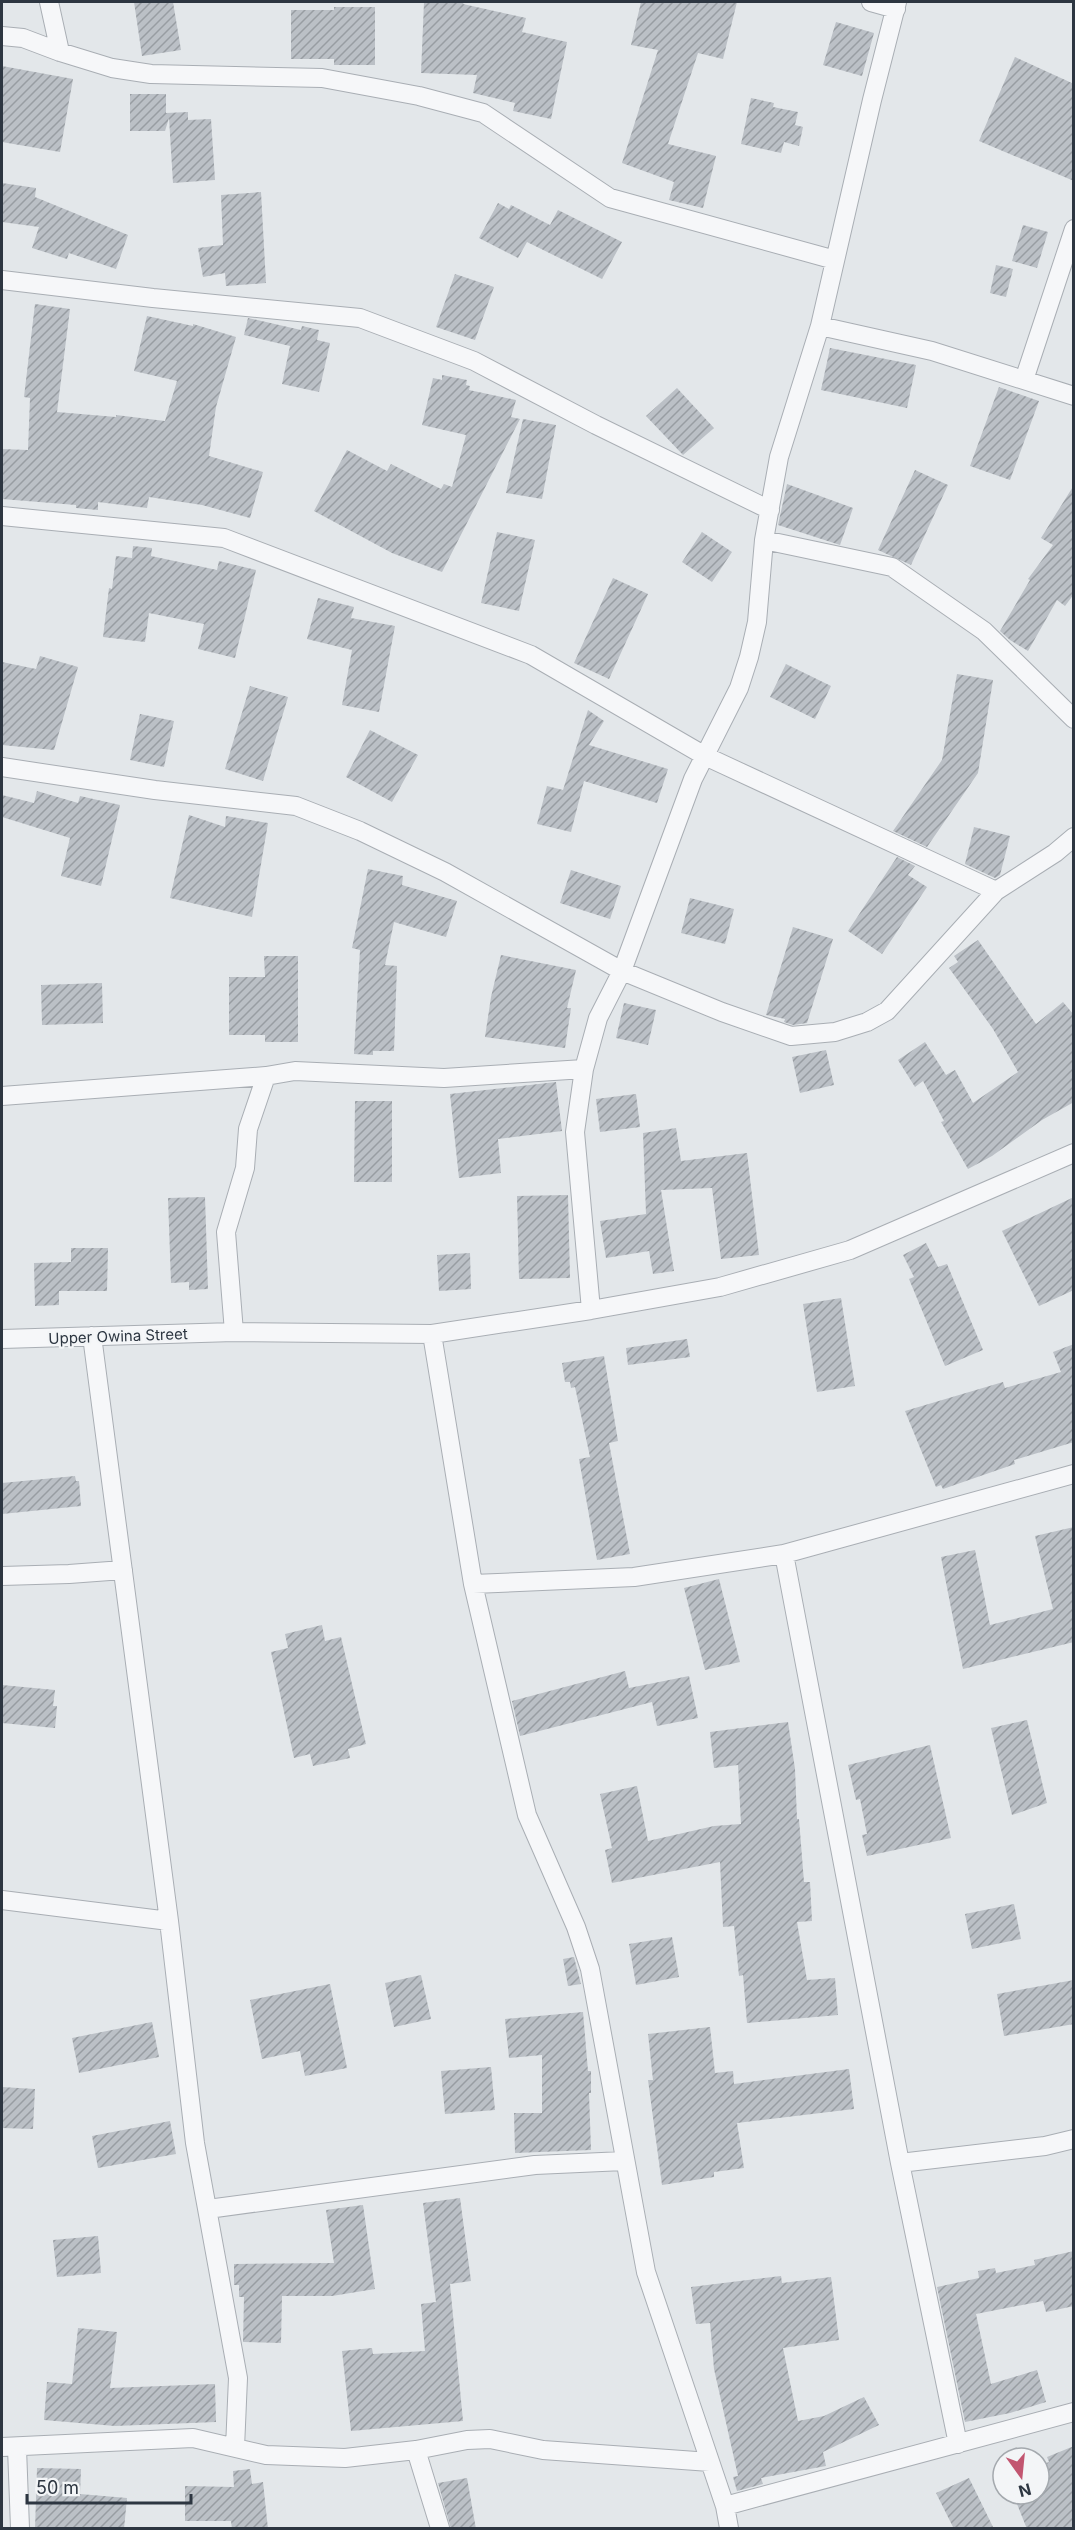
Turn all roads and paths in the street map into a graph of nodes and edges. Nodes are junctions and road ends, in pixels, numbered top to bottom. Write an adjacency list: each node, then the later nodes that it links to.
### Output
1 (49, 2): 5 (street)
2 (872, 2): 3 (street)
3 (896, 5): 7 (street)
4 (2, 36): 5 (street)
5 (60, 52): 7 (street)
6 (1074, 229): 10 (street)
7 (835, 260): 9 (street)
8 (2, 280): 12 (street)
9 (820, 326): 10 (street); 12 (street)
10 (1024, 380): 11 (street)
11 (1074, 396)
12 (770, 510): 14 (street)
13 (2, 516): 16 (street)
14 (764, 540): 15 (street); 16 (street)
15 (1074, 719)
16 (705, 756): 19 (street); 20 (street)
17 (2, 767): 20 (street)
18 (1074, 837): 19 (street)
19 (996, 891): 20 (street)
20 (622, 971): 21 (street)
21 (584, 1069): 22 (street); 25 (street)
22 (266, 1076): 23 (street); 26 (street)
23 (2, 1096)
24 (1074, 1154): 25 (street, Upper Owina Street)
25 (591, 1310): 27 (street, Upper Owina Street)
26 (234, 1332): 27 (street, Upper Owina Street); 28 (street, Upper Owina Street)
27 (432, 1334): 34 (street)
28 (92, 1336): 29 (street, Upper Owina Street); 32 (street)
29 (2, 1339)
30 (1074, 1474): 31 (street)
31 (784, 1554): 34 (street); 39 (street)
32 (123, 1570): 33 (street); 36 (street)
33 (2, 1576)
34 (473, 1584): 38 (street)
35 (2, 1900): 36 (street)
36 (170, 1921): 40 (street)
37 (1074, 2139): 39 (street)
38 (624, 2161): 40 (street); 46 (street)
39 (900, 2163): 42 (street)
40 (208, 2209): 44 (street)
41 (1074, 2412): 42 (street)
42 (958, 2444): 47 (street)
43 (9, 2447): 44 (street); 48 (street)
44 (235, 2448): 45 (street)
45 (416, 2450): 46 (street); 49 (street)
46 (710, 2462): 47 (street)
47 (725, 2506): 50 (street)
48 (21, 2529)
49 (440, 2529)
50 (729, 2529)

